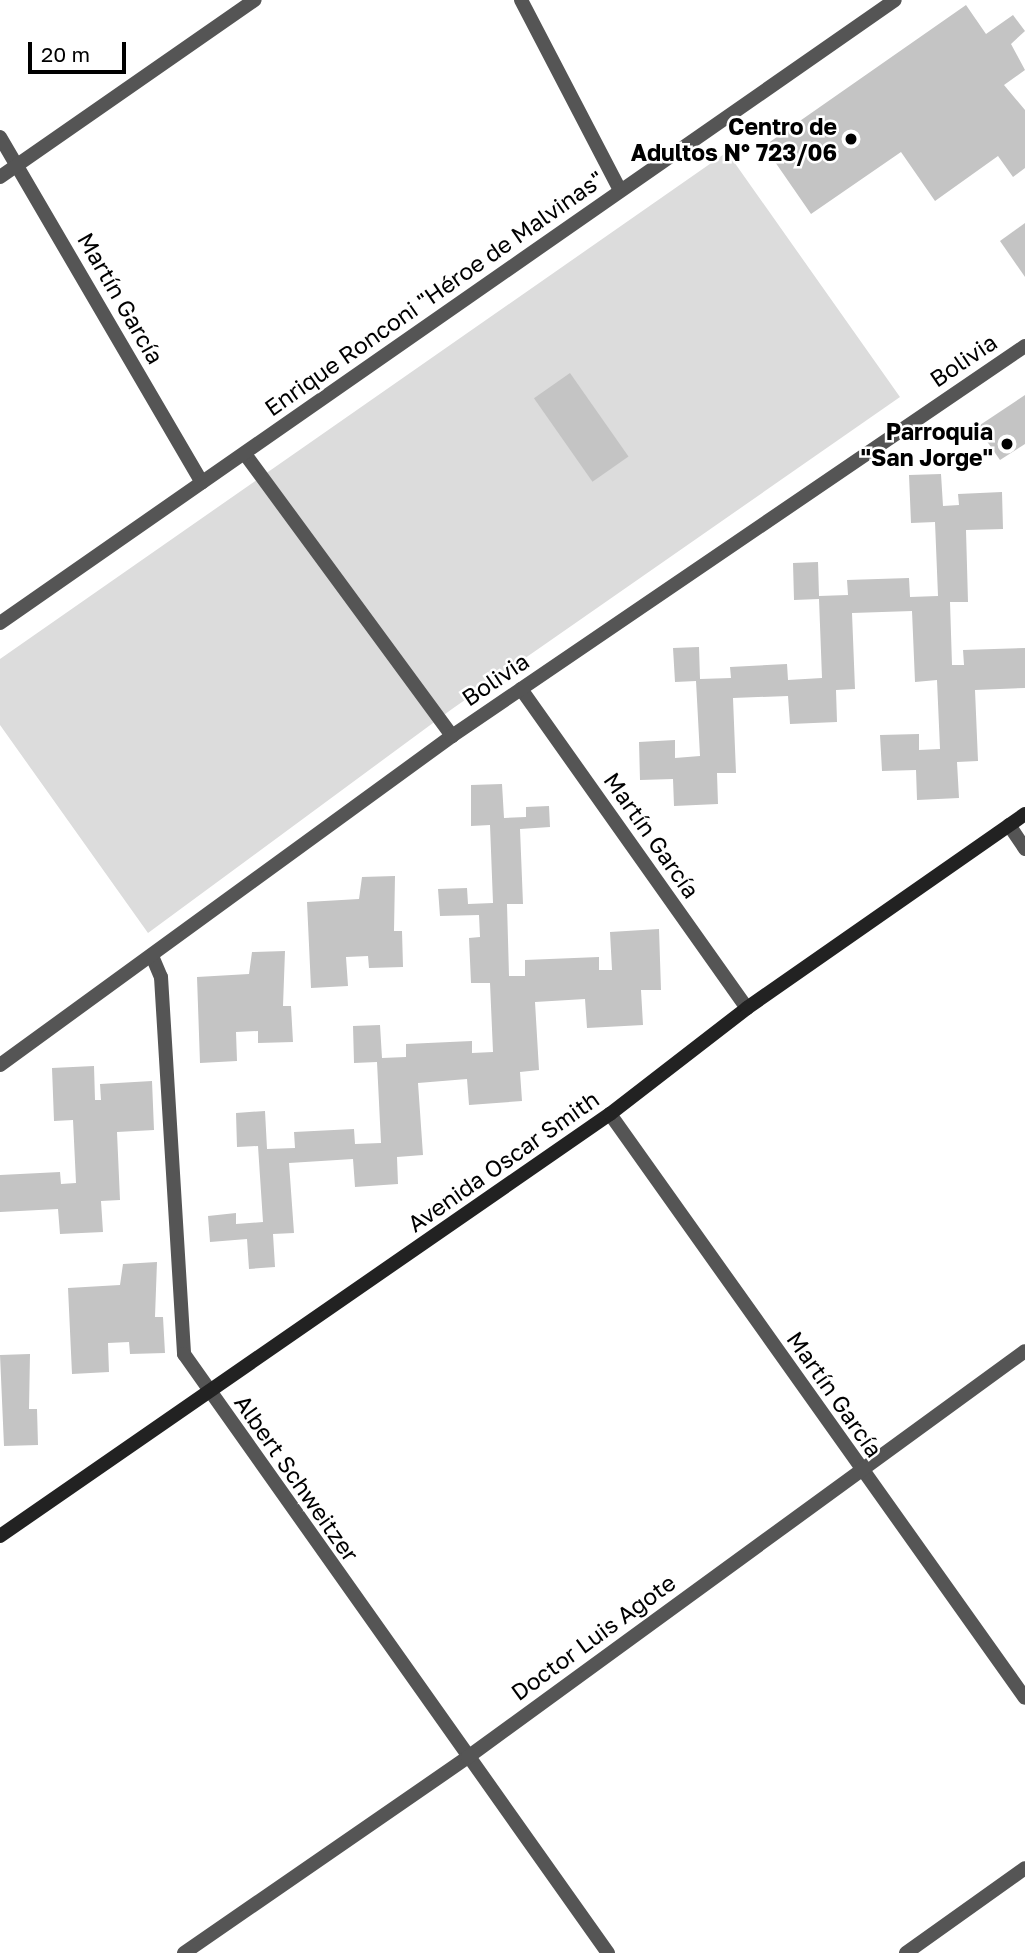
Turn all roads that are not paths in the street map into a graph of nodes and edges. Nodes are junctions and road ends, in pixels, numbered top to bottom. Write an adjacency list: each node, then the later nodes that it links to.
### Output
1 (255, 0): 5 (street)
2 (521, 0): 7 (street)
3 (895, 0): 7 (street, Enrique Ronconi "Héroe de Malvinas")
4 (0, 137): 5 (street, Martín García)
5 (17, 166): 6 (street); 10 (street, Martín García)
6 (0, 177)
7 (620, 190): 9 (street, Enrique Ronconi "Héroe de Malvinas")
8 (1025, 346): 12 (street, Bolivia)
9 (245, 454): 10 (street, Enrique Ronconi "Héroe de Malvinas"); 13 (street)
10 (202, 482): 11 (street, Enrique Ronconi "Héroe de Malvinas")
11 (0, 623)
12 (521, 689): 13 (street, Bolivia); 18 (street, Martín García)
13 (452, 736): 17 (street, Bolivia)
14 (1025, 814): 15 (main road, Avenida Oscar Smith)
15 (1009, 825): 16 (street); 18 (main road, Avenida Oscar Smith)
16 (1025, 849)
17 (152, 956): 19 (street, Bolivia); 22 (street, Albert Schweitzer)
18 (747, 1008): 20 (main road, Avenida Oscar Smith)
19 (0, 1065)
20 (610, 1114): 22 (main road, Avenida Oscar Smith); 23 (street, Martín García)
21 (1025, 1351): 23 (street, Doctor Luis Agote)
22 (208, 1392): 24 (main road, Avenida Oscar Smith); 26 (street, Albert Schweitzer)
23 (860, 1469): 25 (street, Martín García); 26 (street, Doctor Luis Agote)
24 (0, 1536)
25 (1025, 1698)
26 (468, 1757): 28 (street, Doctor Luis Agote); 29 (street, Albert Schweitzer)
27 (1025, 1868): 30 (street)
28 (184, 1953)
29 (608, 1953)
30 (906, 1953)

